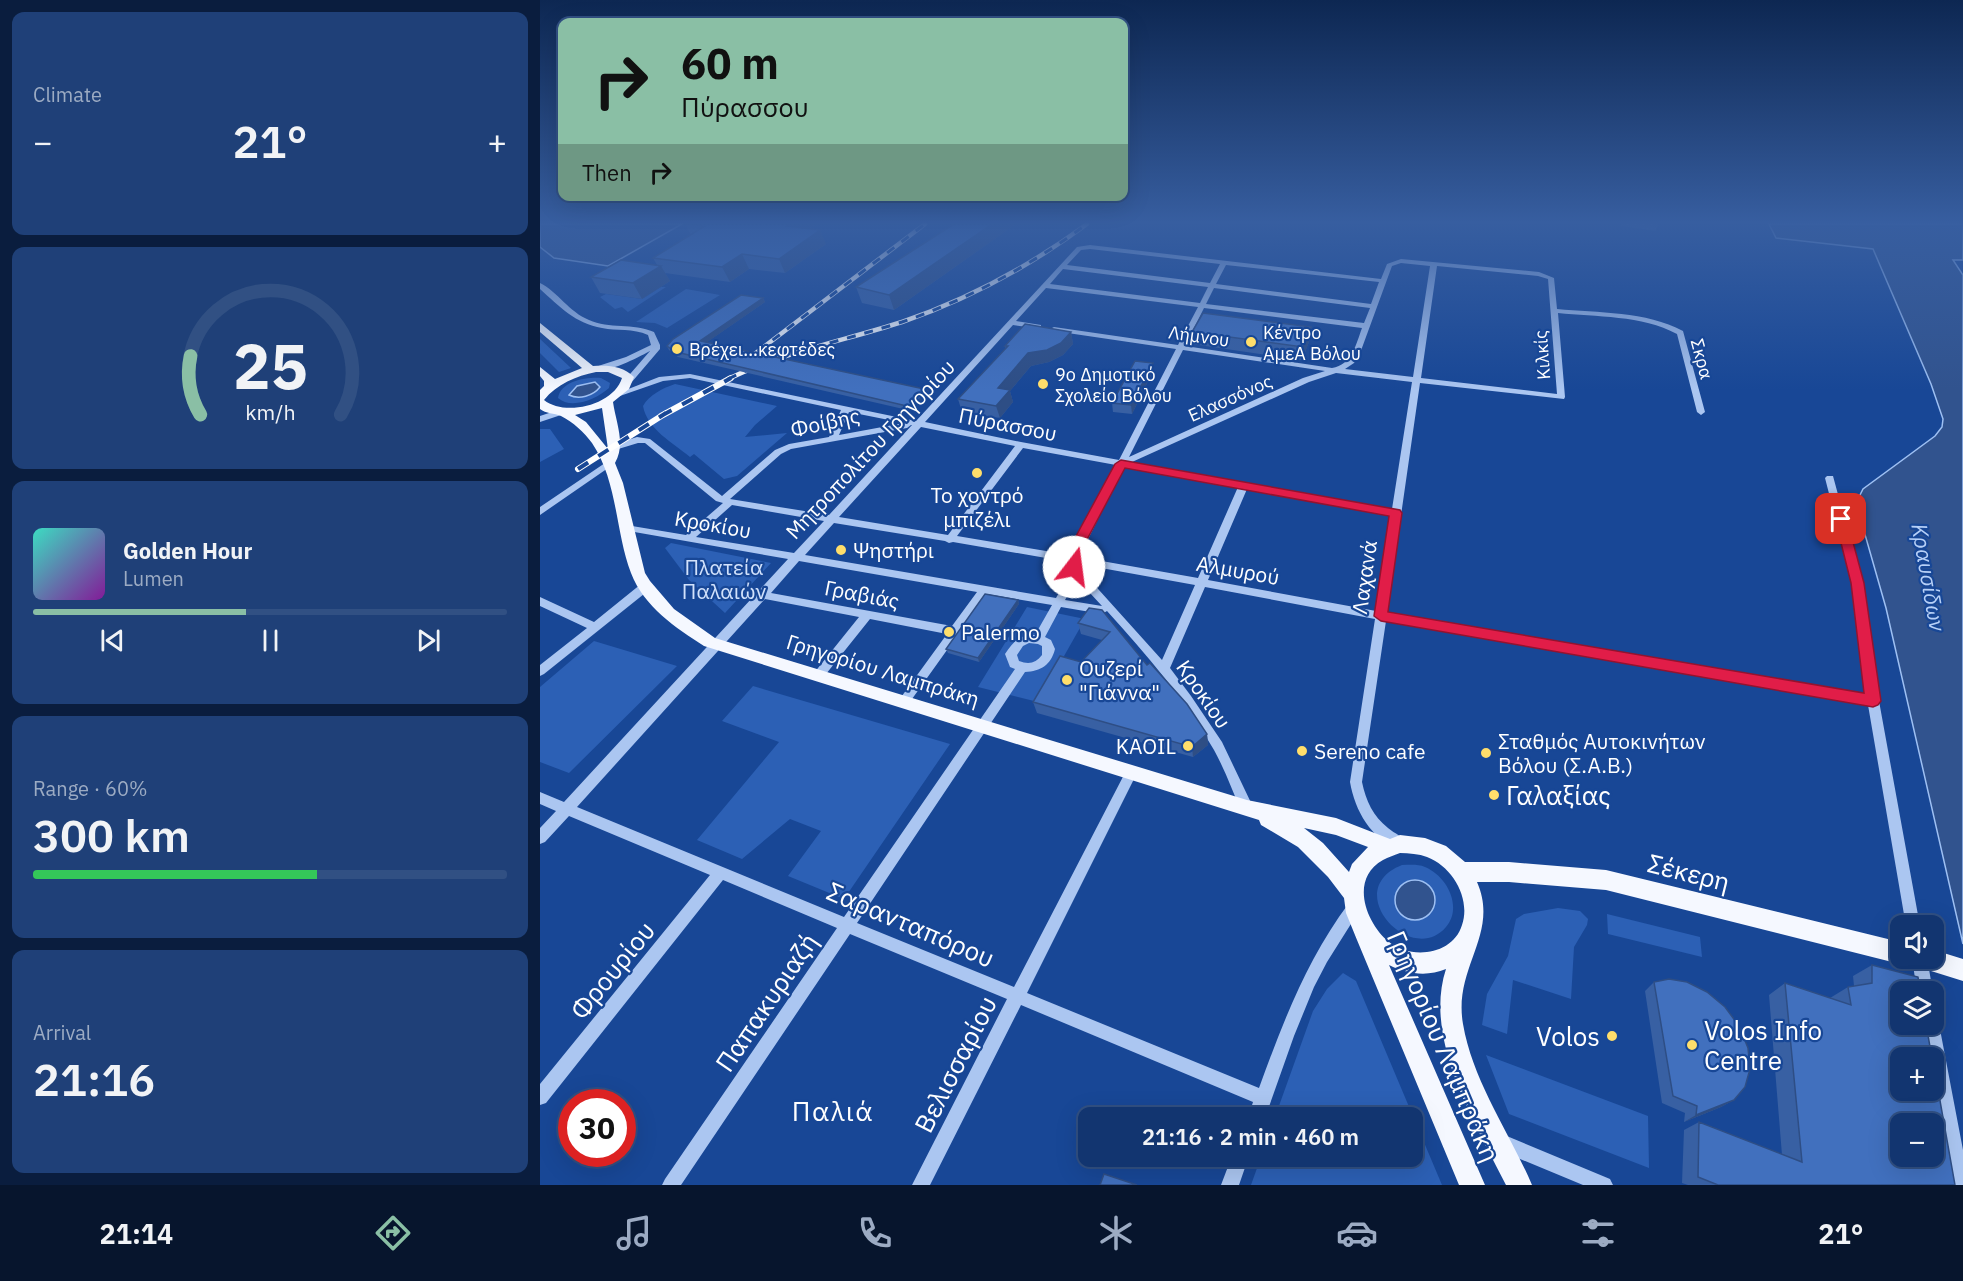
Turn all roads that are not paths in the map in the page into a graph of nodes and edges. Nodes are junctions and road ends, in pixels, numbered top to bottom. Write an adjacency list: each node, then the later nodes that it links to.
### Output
1 (1052, 279): 9 (street, Μητροπολίτου Γρηγορίου)
2 (1159, 279): 10 (street)
3 (1215, 279): 10 (street)
4 (1370, 279): 7 (street)
5 (1432, 279): 23 (street, Λαχανά)
6 (1552, 279): 13 (street, Κιλκίς)
7 (1384, 281): 12 (street, Ελασσόνος)
8 (540, 285): 17 (street)
9 (1046, 286): 11 (street); 14 (street, Μητροπολίτου Γρηγορίου)
10 (1212, 286): 11 (street); 12 (street)
11 (1202, 306): 16 (street); 18 (street)
12 (1374, 306): 16 (street, Ελασσόνος)
13 (1554, 311): 25 (street, Κιλκίς); 30 (street, Σκρα)
14 (1012, 322): 18 (street, Λήμνου); 32 (street, Μητροπολίτου Γρηγορίου)
15 (540, 326): 19 (main road)
16 (1366, 326): 21 (street, Ελασσόνος)
17 (656, 345): 19 (street); 22 (street)
18 (1180, 348): 21 (street, Λήμνου); 37 (street)
19 (595, 369): 22 (main road); 24 (main road)
20 (540, 370): 24 (main road)
21 (1332, 370): 23 (street, Λήμνου); 37 (street, Ελασσόνος)
22 (628, 381): 26 (main road)
23 (1417, 381): 25 (street, Λήμνου); 42 (street, Λαχανά)
24 (550, 386): 27 (main road)
25 (1560, 397)
26 (612, 398): 28 (street, Πύρασσου); 29 (main road); 35 (main road)
27 (540, 399): 29 (main road, Γρηγορίου Λαμπράκη)
28 (846, 410): 32 (street, Πύρασσου); 33 (street)
29 (561, 412): 31 (street); 36 (main road, Γρηγορίου Λαμπράκη)
30 (1701, 412)
31 (540, 419)
32 (918, 424): 33 (street, Φοίβης); 34 (street, Πύρασσου); 43 (street, Μητροπολίτου Γρηγορίου)
33 (833, 438): 40 (street, Φοίβης)
34 (1021, 445): 37 (street, Πύρασσου); 46 (street)
35 (615, 447): 36 (main road); 40 (street, Αλμυρού)
36 (608, 464): 41 (street); 44 (main road, Γρηγορίου Λαμπράκη)
37 (1121, 464): 39 (street, Πύρασσου); 48 (street)
38 (1830, 478): 66 (street)
39 (1243, 487): 42 (street, Πύρασσου); 49 (street)
40 (727, 501): 43 (street, Αλμυρού); 45 (street, Φοίβης)
41 (540, 512)
42 (1396, 513): 57 (street, Λαχανά)
43 (831, 520): 46 (street, Αλμυρού); 47 (street, Μητροπολίτου Γρηγορίου)
44 (627, 528): 45 (street, Κροκίου); 50 (main road, Γρηγορίου Λαμπράκη)
45 (687, 539): 47 (street, Κροκίου)
46 (949, 540): 48 (street, Αλμυρού)
47 (796, 558): 51 (street, Κροκίου); 52 (street, Μητροπολίτου Γρηγορίου)
48 (1074, 565): 49 (street, Αλμυρού); 54 (street); 55 (street, Κροκίου)
49 (1201, 583): 57 (street, Αλμυρού); 63 (street)
50 (645, 586): 58 (street); 61 (main road, Γρηγορίου Λαμπράκη)
51 (984, 590): 54 (street, Κροκίου); 59 (street)
52 (763, 595): 56 (street, Γραβιάς); 61 (street, Μητροπολίτου Γρηγορίου)
53 (540, 601): 58 (street)
54 (1057, 602): 55 (street, Κροκίου); 60 (street)
55 (1113, 612): 63 (street, Κροκίου)
56 (868, 614): 59 (street, Γραβιάς); 65 (street)
57 (1381, 616): 66 (street, Αλμυρού); 74 (street, Λαχανά)
58 (595, 627): 64 (street)
59 (955, 631): 67 (street)
60 (1038, 639): 62 (street); 62 (street)
61 (718, 645): 65 (main road, Γρηγορίου Λαμπράκη); 71 (street, Μητροπολίτου Γρηγορίου)
62 (1022, 668): 68 (street, Παπακυριαζή)
63 (1164, 669): 72 (street, Κροκίου)
64 (540, 671)
65 (818, 676): 67 (main road, Γρηγορίου Λαμπράκη)
66 (1873, 701): 78 (street)
67 (903, 703): 68 (main road, Γρηγορίου Λαμπράκη)
68 (982, 727): 69 (main road, Γρηγορίου Λαμπράκη); 79 (street, Παπακυριαζή)
69 (1131, 773): 72 (main road, Γρηγορίου Λαμπράκη); 83 (street, Βελισσαρίου)
70 (540, 798): 71 (street, Σαρανταπόρου)
71 (567, 809): 73 (street, Μητροπολίτου Γρηγορίου); 76 (street, Σαρανταπόρου)
72 (1247, 809): 74 (main road, Γρηγορίου Λαμπράκη); 77 (main road, Γρηγορίου Λαμπράκη)
73 (540, 838)
74 (1393, 846): 75 (main road); 77 (main road)
75 (1461, 872): 81 (main road); 82 (main road, Σέκερη)
76 (720, 873): 79 (street, Σαρανταπόρου); 85 (street, Φρουρίου)
77 (1353, 900): 80 (main road); 86 (street)
78 (1911, 915)
79 (848, 926): 83 (street, Σαρανταπόρου); 90 (street, Παπακυριαζή)
80 (1363, 930): 81 (main road); 93 (main road, Γρηγορίου Λαμπράκη)
81 (1467, 941): 88 (main road, Γρηγορίου Λαμπράκη)
82 (1890, 951)
83 (1017, 996): 86 (street, Σαρανταπόρου); 91 (street, Βελισσαρίου)
84 (1933, 1035): 96 (street)
85 (540, 1097)
86 (1263, 1098): 87 (street)
87 (1260, 1107)
88 (1497, 1141): 94 (main road, Γρηγορίου Λαμπράκη); 95 (street)
89 (1237, 1167): 92 (street)
90 (671, 1185)
91 (921, 1185)
92 (1230, 1185)
93 (1472, 1185)
94 (1518, 1185)
95 (1604, 1185)
96 (1961, 1185)

